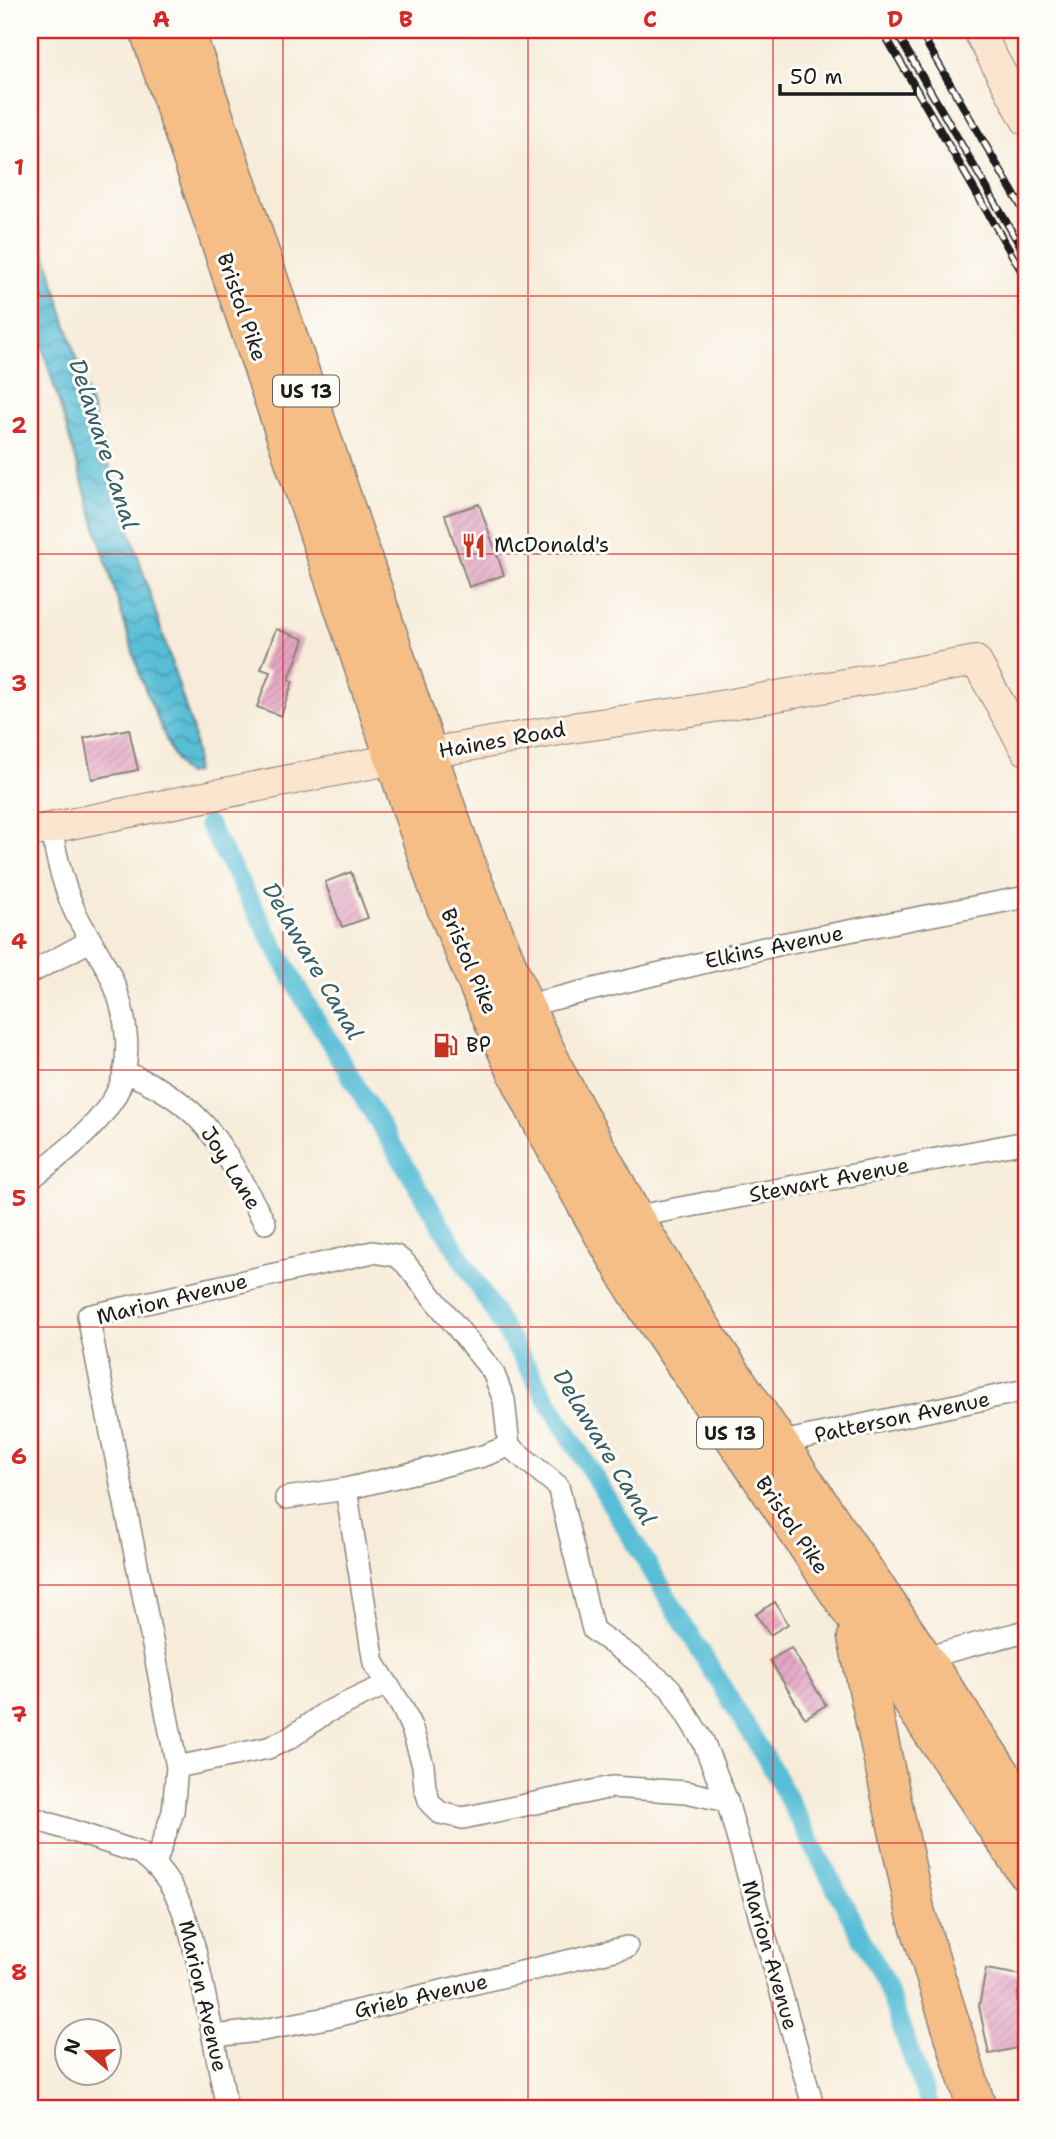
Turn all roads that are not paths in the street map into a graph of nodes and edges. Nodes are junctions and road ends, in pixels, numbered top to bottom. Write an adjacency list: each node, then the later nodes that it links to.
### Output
1 (149, 30): 6 (highway, Bristol Pike / US 13)
2 (185, 30): 6 (highway, Bristol Pike / US 13)
3 (978, 30): 4 (street)
4 (1026, 120)
5 (1026, 750): 6 (street, Haines Road)
6 (411, 756): 7 (street, Haines Road); 11 (highway, Bristol Pike / US 13); 22 (highway, Bristol Pike / US 13)
7 (40, 830): 9 (street)
8 (1026, 897): 11 (street, Elkins Avenue)
9 (90, 941): 10 (street); 12 (street)
10 (30, 973)
11 (524, 1006): 15 (highway, Bristol Pike / US 13)
12 (124, 1072): 14 (street); 16 (street, Joy Lane)
13 (1026, 1142): 15 (street, Stewart Avenue)
14 (30, 1179)
15 (633, 1217): 18 (highway, Bristol Pike / US 13)
16 (265, 1223)
17 (1026, 1390): 18 (street, Patterson Avenue)
18 (778, 1443): 24 (highway, Bristol Pike / US 13)
19 (509, 1446): 20 (street); 26 (street, Marion Avenue); 27 (street, Marion Avenue)
20 (346, 1489): 21 (street); 25 (street)
21 (286, 1498)
22 (848, 1607): 31 (highway, Bristol Pike / US 13); 36 (highway)
23 (1026, 1631): 24 (street)
24 (923, 1658): 28 (highway, Bristol Pike / US 13)
25 (387, 1685): 26 (street); 27 (street)
26 (177, 1768): 30 (street, Marion Avenue)
27 (727, 1801): 35 (street, Marion Avenue)
28 (1026, 1811)
29 (30, 1817): 30 (street)
30 (155, 1864): 33 (street, Marion Avenue)
31 (1026, 1871)
32 (626, 1947): 33 (street, Grieb Avenue)
33 (214, 2036): 34 (street, Marion Avenue)
34 (227, 2109)
35 (814, 2109)
36 (977, 2109)

